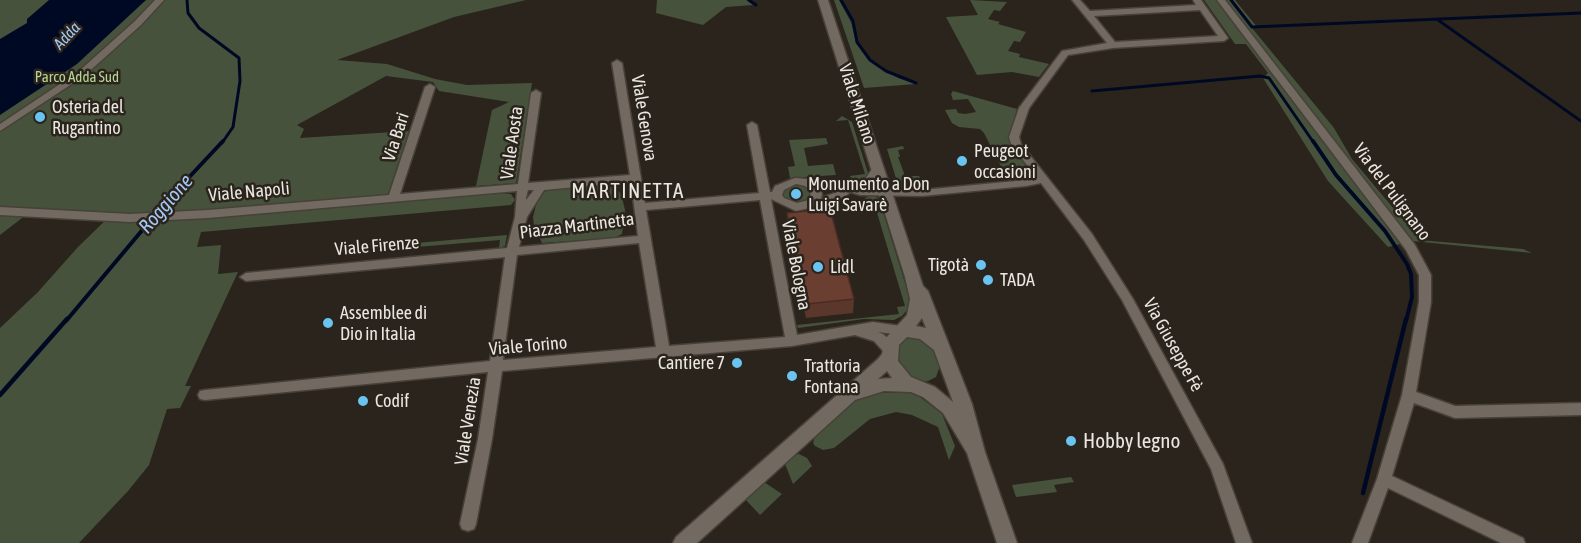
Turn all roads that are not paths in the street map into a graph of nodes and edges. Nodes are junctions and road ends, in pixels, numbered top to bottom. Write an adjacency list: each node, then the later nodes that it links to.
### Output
1 (160, 0): 12 (street)
2 (823, 0): 13 (street, Viale Milano)
3 (1076, 0): 6 (street)
4 (1221, 0): 43 (street, Via del Pulignano)
5 (1199, 3): 6 (street); 7 (street)
6 (1087, 14): 7 (street)
7 (1113, 45): 15 (street, Via Giuseppe Fè)
8 (617, 63): 14 (street, Viale Genova)
9 (430, 87): 23 (street, Via Bari)
10 (536, 93): 18 (street, Viale Aosta)
11 (752, 125): 22 (street, Viale Bologna)
12 (0, 128)
13 (878, 168): 19 (street); 21 (street, Viale Milano)
14 (636, 178): 17 (street); 26 (street, Piazza Martinetta)
15 (1044, 179): 21 (street); 51 (street, Via Giuseppe Fè)
16 (808, 183): 19 (street); 22 (street); 25 (street)
17 (548, 185): 18 (street); 28 (street, Piazza Martinetta)
18 (523, 186): 20 (street, Viale Napoli); 24 (street, Viale Aosta)
19 (845, 186): 21 (street); 25 (street)
20 (501, 189): 23 (street, Viale Napoli); 24 (street, Viale Napoli)
21 (885, 192): 32 (street, Viale Milano)
22 (771, 195): 25 (street); 26 (street); 35 (street, Viale Bologna)
23 (394, 197): 27 (street, Viale Napoli)
24 (521, 198): 28 (street, Piazza Martinetta)
25 (808, 205)
26 (640, 207): 29 (street, Piazza Martinetta)
27 (0, 211)
28 (521, 217): 30 (street, Piazza Martinetta)
29 (644, 239): 30 (street, Piazza Martinetta); 38 (street)
30 (512, 252): 31 (street, Viale Firenze); 39 (street, Viale Venezia)
31 (246, 277)
32 (913, 278): 33 (street, Viale Milano); 36 (street, Viale Milano)
33 (903, 330): 34 (street, Viale Torino); 36 (street); 37 (street, Viale Milano)
34 (853, 332): 35 (street, Viale Torino); 37 (street, Viale Torino)
35 (792, 341): 38 (street, Viale Torino)
36 (941, 348): 40 (street, Viale Milano)
37 (889, 352): 41 (street, Viale Milano); 44 (street)
38 (664, 353): 39 (street, Viale Torino)
39 (496, 366): 42 (street, Viale Torino); 48 (street, Viale Venezia)
40 (948, 367): 41 (street); 46 (street, Viale Milano)
41 (915, 387): 44 (street); 46 (street, Viale Milano)
42 (205, 395)
43 (1409, 395): 45 (street); 47 (street, Via del Pulignano)
44 (842, 400): 49 (street)
45 (1581, 409)
46 (976, 452): 50 (street, Viale Milano)
47 (1384, 479): 52 (street, Via del Pulignano); 53 (street)
48 (468, 524)
49 (683, 543)
50 (1007, 543)
51 (1244, 543)
52 (1360, 543)
53 (1517, 543)

